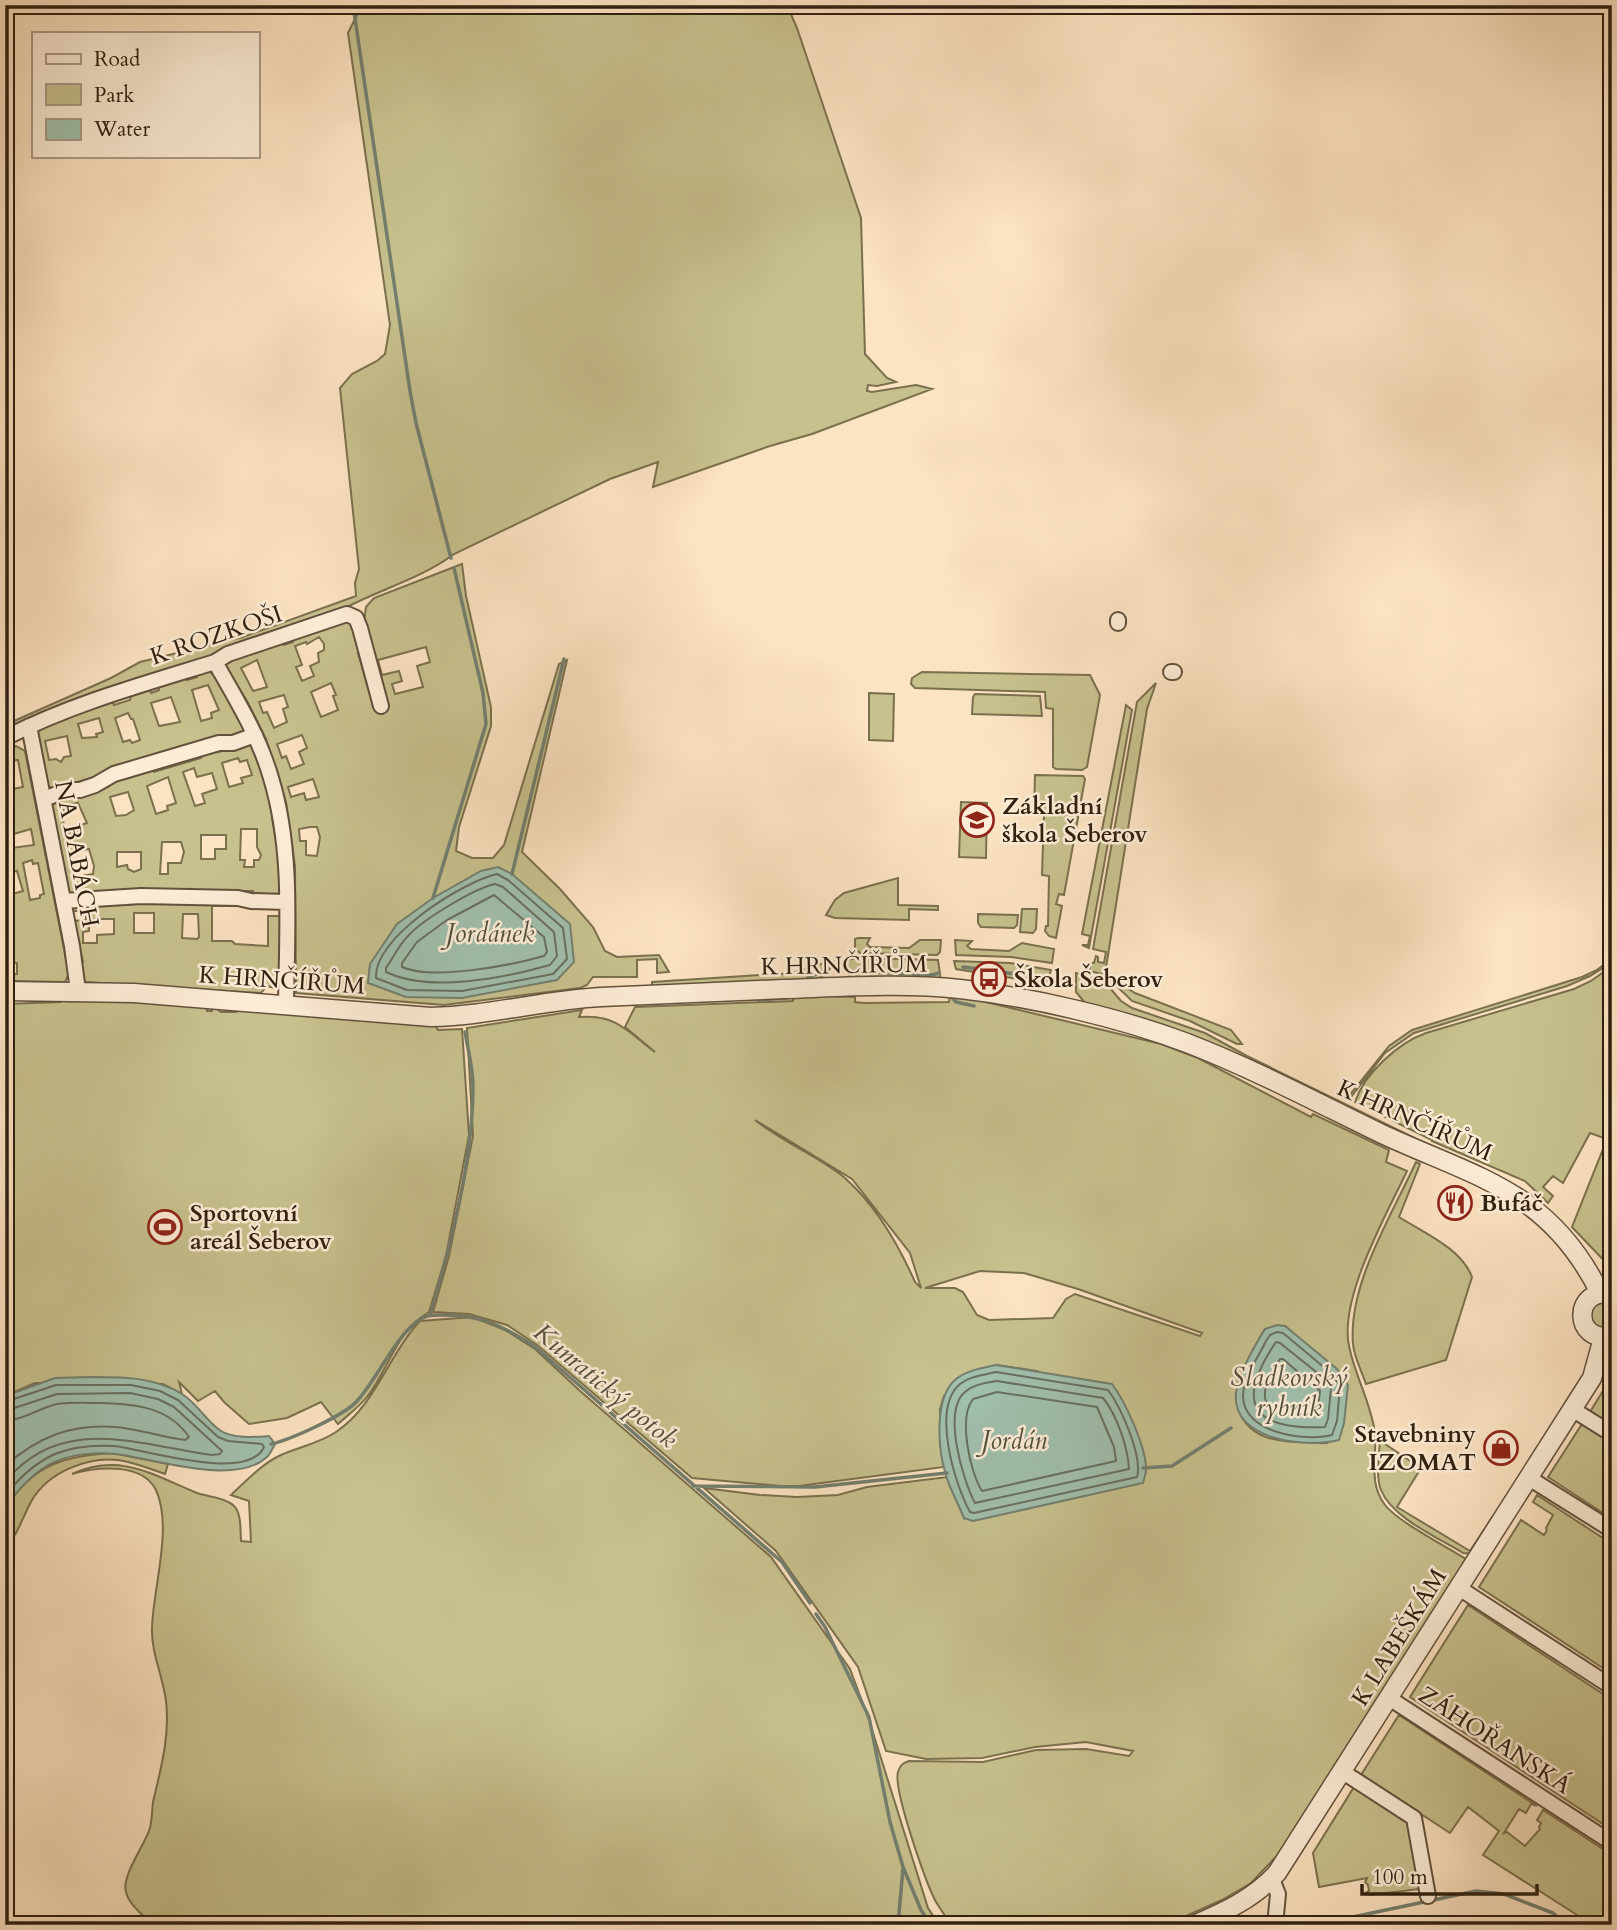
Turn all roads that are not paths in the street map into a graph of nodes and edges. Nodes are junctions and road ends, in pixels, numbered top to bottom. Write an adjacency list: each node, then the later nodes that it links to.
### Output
1 (215, 662): 2 (street, K ROZKOŠI); 3 (street, K ROZKOŠI); 4 (street)
2 (381, 706)
3 (29, 726): 5 (street, K ROZKOŠI); 6 (street, NA BABÁCH)
4 (255, 735): 6 (street); 8 (street)
5 (5, 738)
6 (44, 799): 7 (street, NA BABÁCH)
7 (63, 901): 8 (street); 10 (street, NA BABÁCH)
8 (286, 902): 11 (street)
9 (5, 991): 10 (street, K HRNČÍŘŮM)
10 (78, 991): 11 (street, K HRNČÍŘŮM)
11 (286, 1004): 12 (street, K HRNČÍŘŮM)
12 (1606, 1293): 13 (street)
13 (1608, 1337): 14 (street, K LABEŠKÁM)
14 (1572, 1409): 15 (street); 16 (street, K LABEŠKÁM)
15 (1612, 1434)
16 (1529, 1478): 17 (street); 18 (street, K LABEŠKÁM)
17 (1612, 1530)
18 (1460, 1588): 19 (street); 20 (street, K LABEŠKÁM)
19 (1612, 1687)
20 (1390, 1698): 21 (street, K LABEŠKÁM); 22 (street, ZÁHOŘANSKÁ)
21 (1343, 1772): 23 (street, K LABEŠKÁM); 24 (street)
22 (1612, 1843)
23 (1272, 1879): 25 (street, K LABEŠKÁM); 26 (street)
24 (1428, 1896)
25 (1194, 1925)
26 (1275, 1925)

